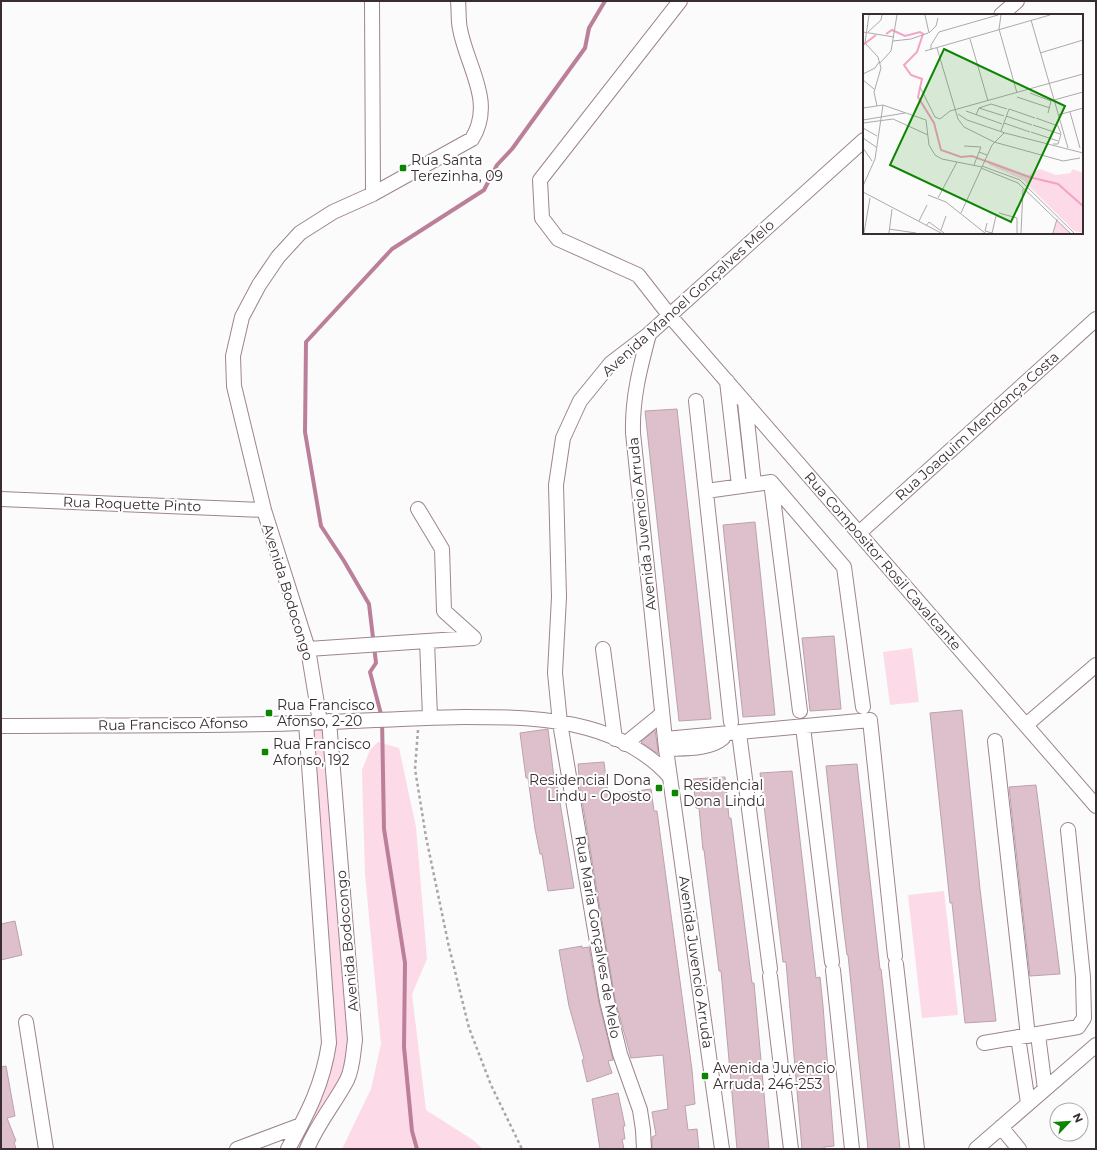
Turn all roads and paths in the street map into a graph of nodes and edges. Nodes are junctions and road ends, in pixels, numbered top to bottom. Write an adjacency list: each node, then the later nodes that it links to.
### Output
1 (372, 1): 7 (street)
2 (458, 1): 7 (street, Avenida Bodocongo)
3 (680, 1): 8 (street, Rua Compositor Rosil Cavalcante)
4 (1017, 1): 5 (street)
5 (1002, 14)
6 (863, 141): 8 (street, Avenida Manoel Gonçalves Melo)
7 (373, 194): 20 (street, Avenida Bodocongo)
8 (670, 316): 10 (street, Avenida Manoel Gonçalves Melo); 11 (street, Rua Compositor Rosil Cavalcante)
9 (1096, 319): 21 (street, Rua Joaquim Mendonça Costa)
10 (649, 334): 28 (street, Avenida Juvencio Arruda); 31 (street, Avenida Manoel Gonçalves Melo)
11 (727, 382): 13 (street, Rua Compositor Rosil Cavalcante); 16 (street)
12 (696, 401): 17 (street)
13 (745, 402): 15 (street); 21 (street, Rua Compositor Rosil Cavalcante)
14 (770, 482): 15 (street); 26 (street); 27 (street)
15 (754, 484): 16 (street)
16 (739, 486): 17 (street)
17 (706, 491): 35 (street)
18 (1, 499): 20 (street, Rua Roquette Pinto)
19 (418, 509): 22 (street)
20 (264, 510): 23 (street, Avenida Bodocongo)
21 (859, 533): 32 (street, Rua Compositor Rosil Cavalcante)
22 (427, 641): 23 (street); 29 (street)
23 (308, 649): 30 (street, Avenida Bodocongo)
24 (603, 649): 37 (street)
25 (1096, 665): 32 (street)
26 (863, 706)
27 (800, 711)
28 (662, 714): 37 (street); 38 (street, Avenida Juvencio Arruda)
29 (424, 717): 30 (street, Rua Francisco Afonso); 31 (street, Rua Francisco Afonso); 54 (path)
30 (318, 722): 33 (street, Rua Francisco Afonso); 48 (street, Avenida Bodocongo); 53 (street, Avenida Bodocongo)
31 (560, 723): 37 (street, Rua Francisco Afonso); 55 (street, Rua Maria Gonçalves de Melo)
32 (1026, 725): 40 (street, Rua Compositor Rosil Cavalcante)
33 (1, 726)
34 (804, 727): 35 (street); 58 (street); 59 (street)
35 (733, 730): 38 (street); 57 (street)
36 (995, 741): 43 (street)
37 (620, 742): 39 (street, Rua Francisco Afonso)
38 (666, 744): 39 (street, Avenida Juvencio Arruda)
39 (669, 776): 56 (street, Avenida Juvencio Arruda)
40 (1096, 806)
41 (1068, 830): 43 (street)
42 (26, 1022): 50 (street)
43 (1028, 1036): 44 (street); 46 (street); 47 (street)
44 (984, 1043)
45 (1096, 1044): 46 (street)
46 (1045, 1088): 47 (street)
47 (1028, 1103): 49 (street)
48 (301, 1125): 51 (street); 52 (street, Avenida Bodocongo)
49 (1000, 1127): 60 (street); 61 (street)
50 (46, 1149)
51 (240, 1149)
52 (288, 1149)
53 (307, 1149)
54 (522, 1149)
55 (644, 1149)
56 (722, 1149)
57 (791, 1149)
58 (852, 1149)
59 (917, 1149)
60 (976, 1149)
61 (1019, 1149)

